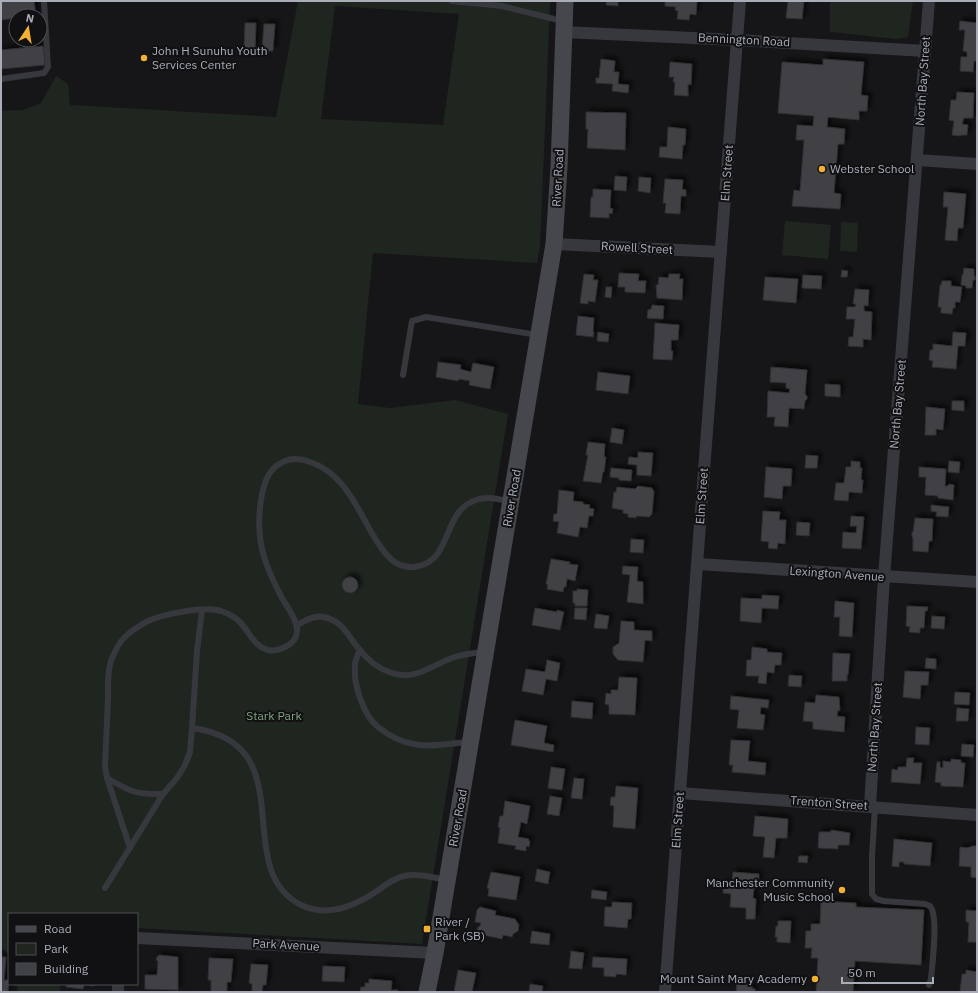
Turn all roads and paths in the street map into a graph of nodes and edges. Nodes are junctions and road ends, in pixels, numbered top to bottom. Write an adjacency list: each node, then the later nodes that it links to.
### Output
1 (44, 1): 9 (lane)
2 (452, 1): 6 (lane)
3 (565, 1): 6 (street, River Road)
4 (740, 1): 7 (street, Elm Street)
5 (928, 1): 8 (street, North Bay Street)
6 (564, 27): 7 (street, Bennington Road); 12 (street, River Road)
7 (737, 40): 8 (street, Bennington Road); 13 (street, Elm Street)
8 (925, 51): 10 (street, North Bay Street)
9 (1, 79)
10 (917, 160): 11 (street); 18 (street, North Bay Street)
11 (977, 164)
12 (554, 244): 13 (street, Rowell Street); 14 (street, River Road)
13 (721, 252): 17 (street, Elm Street)
14 (539, 336): 15 (lane); 16 (street, River Road)
15 (403, 375)
16 (512, 501): 21 (lane); 23 (street, River Road)
17 (698, 564): 18 (street, Lexington Avenue); 27 (street, Elm Street)
18 (884, 577): 19 (street, Lexington Avenue); 29 (street, North Bay Street)
19 (977, 582)
20 (202, 610): 21 (lane); 24 (lane); 26 (lane)
21 (297, 625): 22 (lane)
22 (360, 650): 23 (lane); 25 (lane)
23 (486, 652): 25 (street, River Road)
24 (192, 728): 28 (lane); 32 (lane)
25 (471, 742): 32 (street, River Road)
26 (107, 778): 28 (lane); 31 (lane)
27 (680, 793): 29 (street, Trenton Street); 38 (street, Elm Street)
28 (163, 794): 31 (lane)
29 (872, 807): 30 (street, Trenton Street); 36 (lane)
30 (977, 815)
31 (130, 848): 33 (lane)
32 (447, 881): 35 (street, River Road)
33 (105, 888)
34 (138, 938): 35 (street, Park Avenue)
35 (435, 953): 37 (street, River Road)
36 (929, 986)
37 (426, 992)
38 (665, 992)

